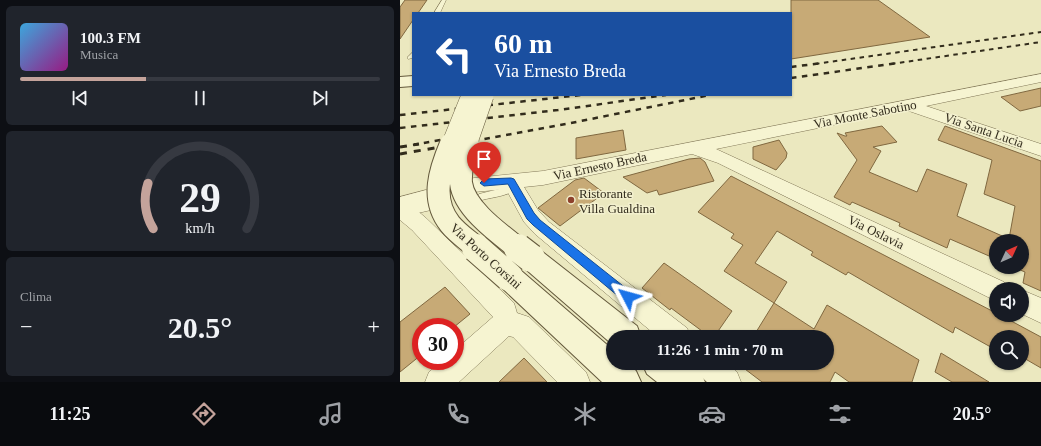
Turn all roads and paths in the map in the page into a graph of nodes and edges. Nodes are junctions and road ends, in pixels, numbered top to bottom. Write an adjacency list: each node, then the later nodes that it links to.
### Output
1 (444, 0): 2 (lane)
2 (438, 12)
3 (1041, 78): 8 (street, Via Monte Sabotino)
4 (412, 81): 5 (street)
5 (400, 82)
6 (478, 96): 20 (street, Via Porto Corsini, bridge); 26 (street, Via Porto Corsini, bridge)
7 (904, 106): 8 (street, Via Santa Lucia); 9 (street, Via Monte Sabotino)
8 (927, 106): 11 (street, Via Santa Lucia)
9 (752, 136): 10 (street, Via Monte Sabotino); 12 (street, Via Oslavia)
10 (689, 148): 12 (street, Via Oslavia); 13 (street, Via Ernesto Breda)
11 (1041, 150)
12 (756, 175): 16 (street, Via Oslavia)
13 (513, 184): 14 (street, Via Ernesto Breda); 21 (street)
14 (478, 190)
15 (411, 206): 19 (street, Via Porto Corsini)
16 (989, 287)
17 (1029, 305): 18 (street)
18 (1041, 311)
19 (502, 325): 24 (street); 25 (street)
20 (618, 330)
21 (669, 330)
22 (667, 370): 27 (street)
23 (714, 370): 28 (street)
24 (439, 382)
25 (576, 382)
26 (624, 382)
27 (689, 382)
28 (727, 382)

